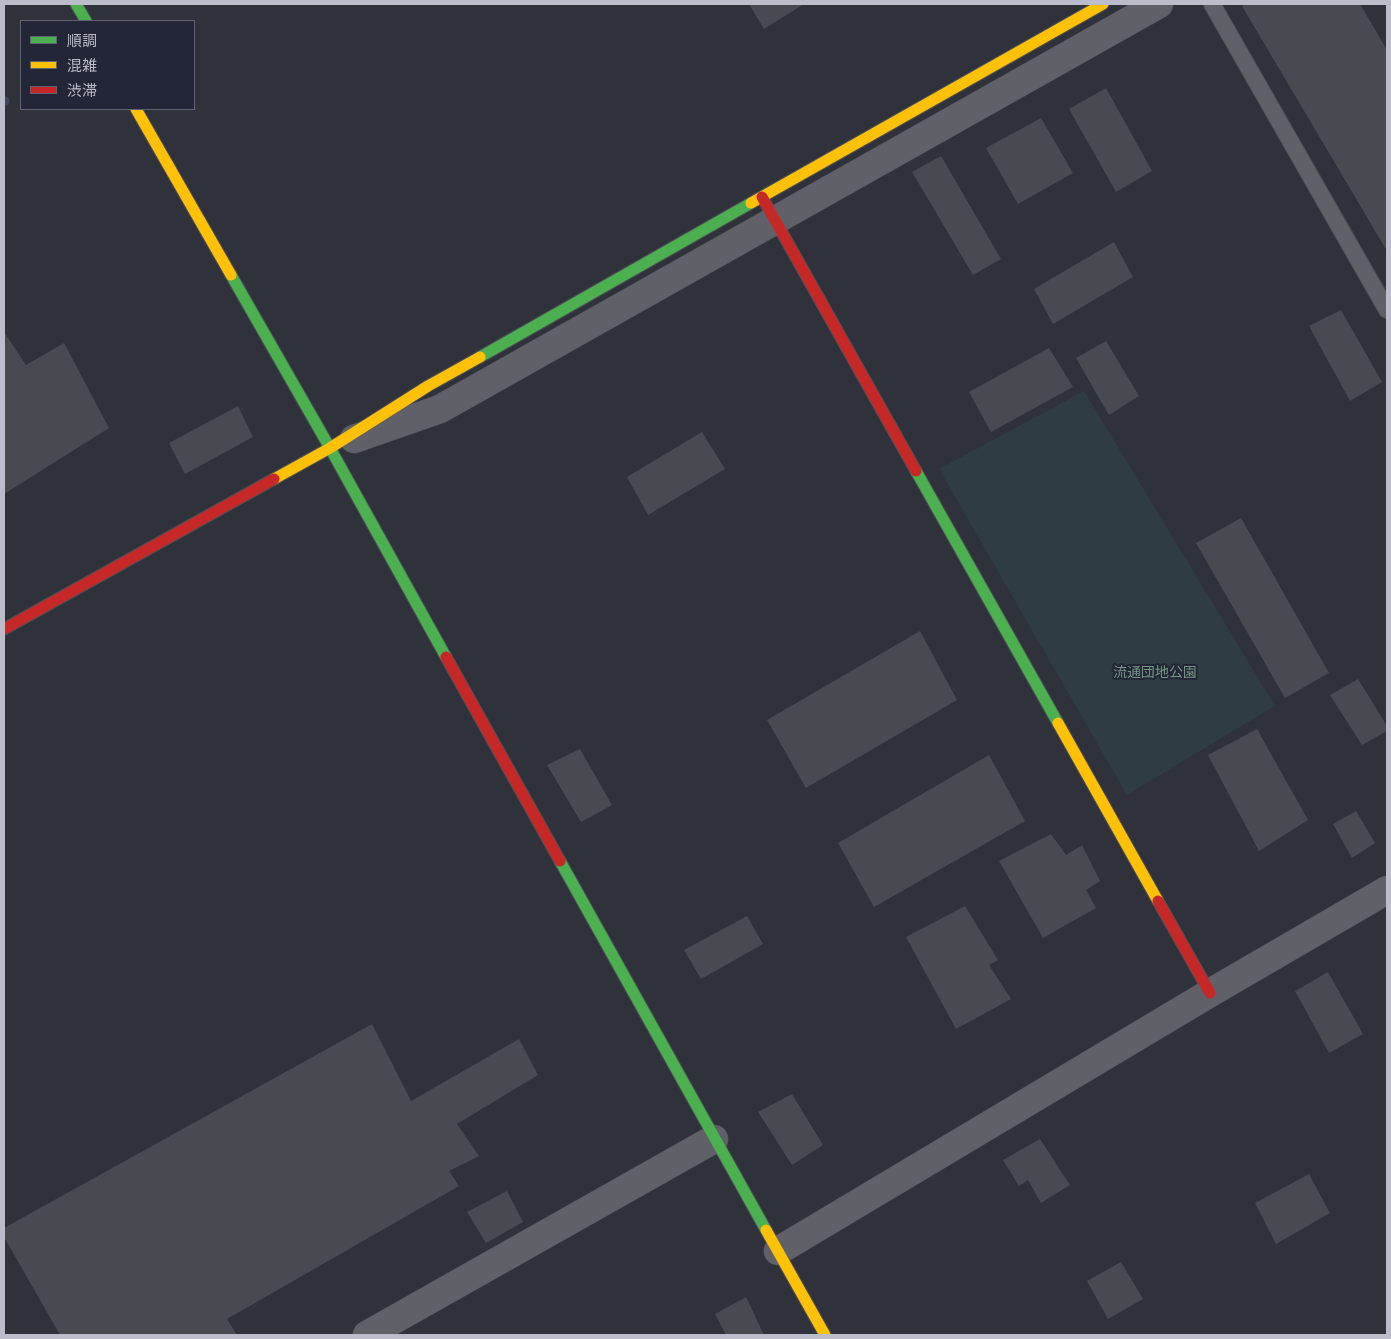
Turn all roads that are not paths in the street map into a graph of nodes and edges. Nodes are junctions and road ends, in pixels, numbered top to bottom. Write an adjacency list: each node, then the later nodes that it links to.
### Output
1 (76, 4): 5 (street)
2 (1103, 4): 7 (street)
3 (1159, 4): 7 (street)
4 (1212, 4): 8 (lane)
5 (85, 20)
6 (137, 110): 9 (street)
7 (769, 208): 9 (street); 12 (street)
8 (1387, 310)
9 (330, 448): 10 (street); 13 (street)
10 (4, 629)
11 (1387, 890): 12 (street)
12 (1210, 993): 14 (street)
13 (714, 1139): 14 (street); 15 (street)
14 (778, 1251): 16 (street)
15 (366, 1335)
16 (825, 1335)

